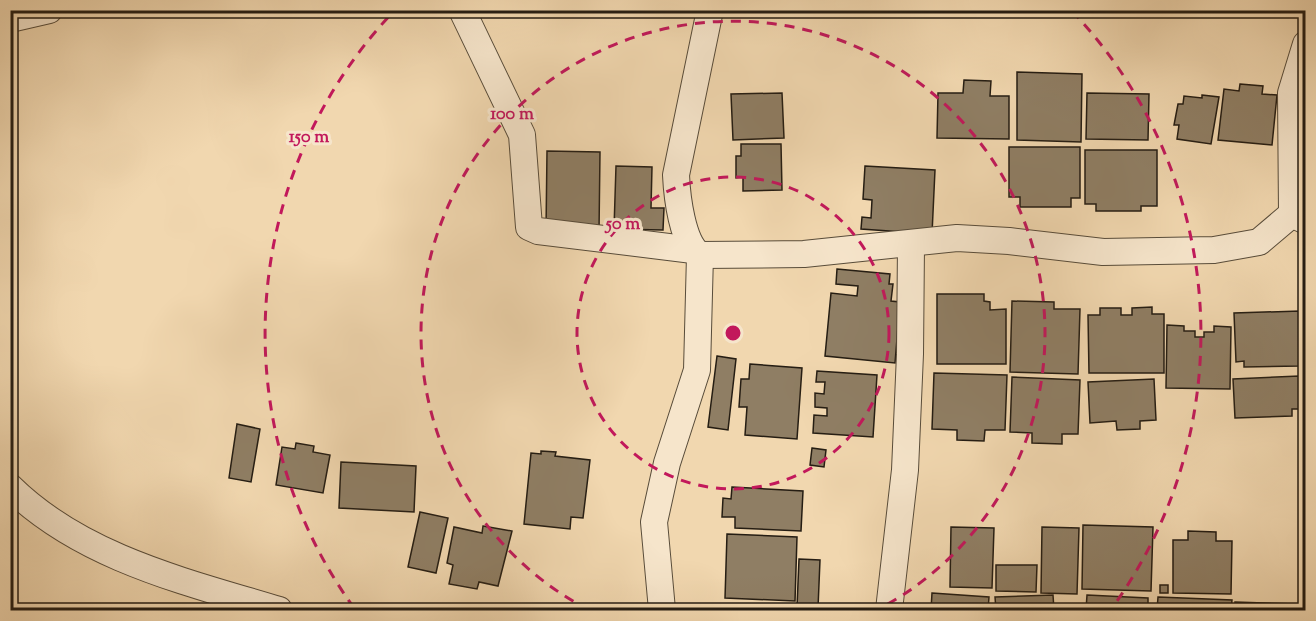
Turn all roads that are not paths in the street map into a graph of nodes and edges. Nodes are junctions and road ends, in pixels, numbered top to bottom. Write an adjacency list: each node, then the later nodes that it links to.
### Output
1 (49, 10): 4 (street)
2 (462, 10): 8 (street)
3 (710, 10): 8 (street)
4 (10, 19)
5 (1305, 44): 6 (street)
6 (1299, 217): 7 (street)
7 (911, 245): 8 (street); 12 (street)
8 (696, 253): 11 (street)
9 (10, 487): 10 (street)
10 (279, 610)
11 (662, 610)
12 (889, 610)

